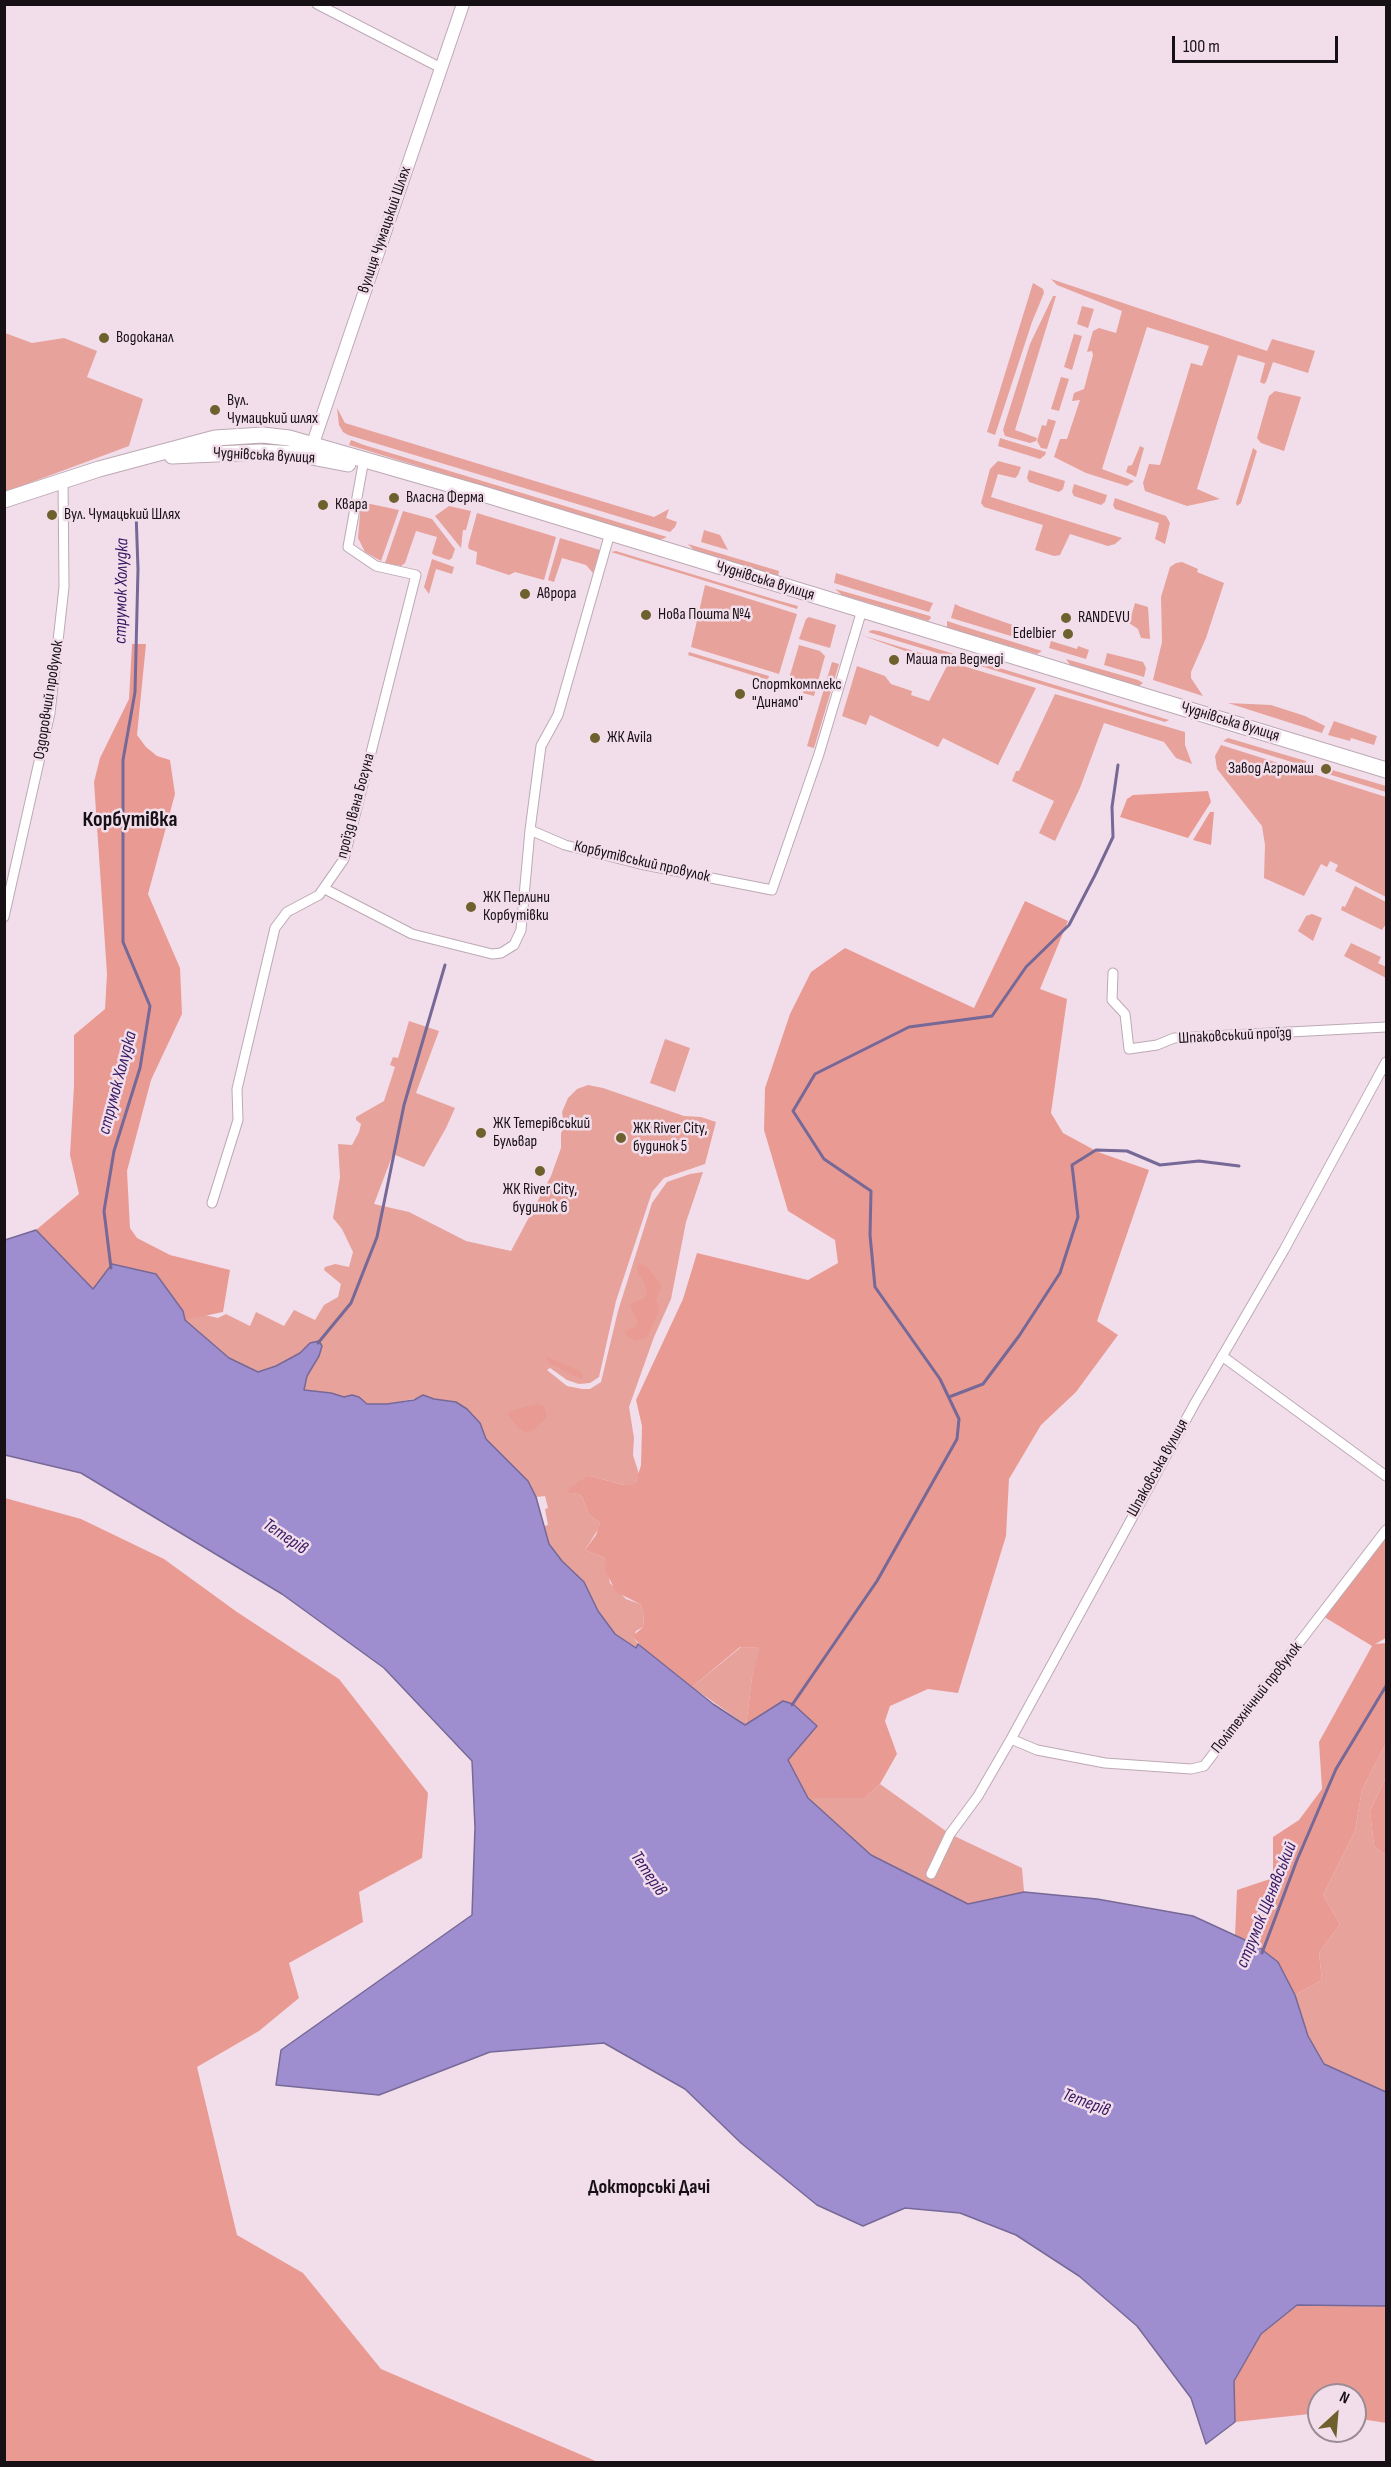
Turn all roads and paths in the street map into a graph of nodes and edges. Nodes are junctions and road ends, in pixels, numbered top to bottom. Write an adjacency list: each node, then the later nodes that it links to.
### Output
1 (317, 4): 3 (street)
2 (463, 4): 3 (street, вулиця Чумацький Шлях)
3 (441, 68): 4 (street, вулиця Чумацький Шлях)
4 (311, 450): 5 (main road, Чуднівська вулиця); 6 (main road, Чуднівська вулиця)
5 (363, 463): 8 (main road, Чуднівська вулиця); 13 (street, проїзд Івана Богуна)
6 (63, 480): 7 (main road, Чуднівська вулиця); 14 (street, Оздоровчий провулок)
7 (4, 500)
8 (609, 536): 9 (main road, Чуднівська вулиця); 12 (street)
9 (860, 614): 10 (main road, Чуднівська вулиця); 11 (main road, Чуднівська вулиця); 12 (street, Корбутівський провулок)
10 (1386, 770)
11 (1386, 777)
12 (530, 830): 13 (street)
13 (325, 889): 18 (street, проїзд Івана Богуна)
14 (4, 917)
15 (1113, 973): 16 (street, Шпаковський проїзд)
16 (1386, 1027)
17 (1386, 1062): 19 (street, Шпаковська вулиця)
18 (212, 1203)
19 (1222, 1356): 20 (street); 22 (street, Шпаковська вулиця)
20 (1386, 1476)
21 (1386, 1530): 22 (street, Політехнічний провулок)
22 (1011, 1739): 23 (street, Шпаковська вулиця)
23 (931, 1874)

